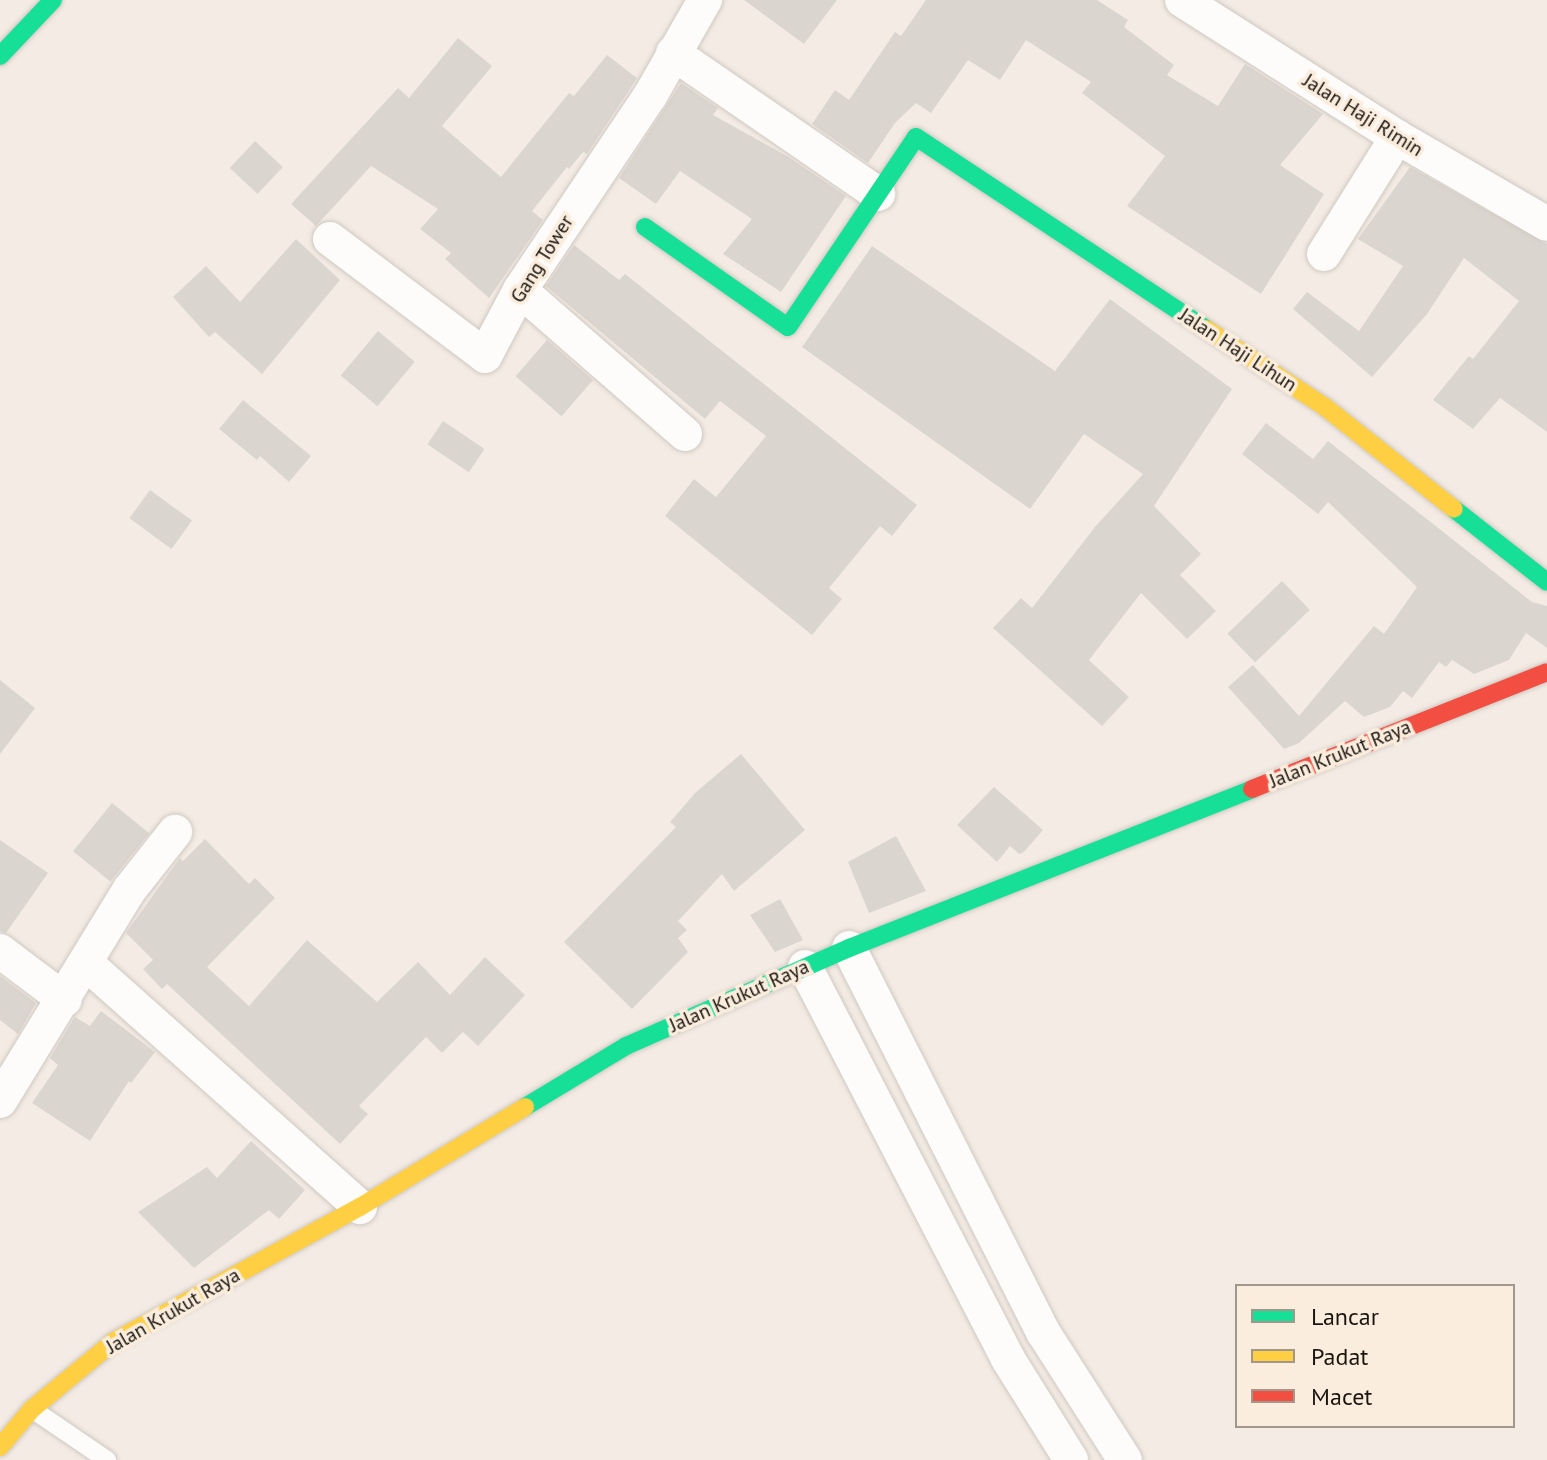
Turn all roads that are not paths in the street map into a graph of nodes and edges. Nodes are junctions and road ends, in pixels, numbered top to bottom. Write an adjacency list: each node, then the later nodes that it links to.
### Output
1 (53, 0): 5 (main road)
2 (705, 0): 4 (street, Gang Tower)
3 (1182, 0): 6 (street, Jalan Haji Rimin)
4 (673, 53): 7 (street); 12 (street, Gang Tower)
5 (0, 56)
6 (1397, 137): 8 (street, Jalan Haji Rimin); 11 (street)
7 (878, 194): 9 (main road); 14 (main road, Jalan Haji Lihun)
8 (1547, 224)
9 (645, 227)
10 (330, 239): 12 (street, Gang Tower)
11 (1324, 254)
12 (520, 290): 13 (street)
13 (685, 434)
14 (1547, 582)
15 (1547, 672): 17 (main road, Jalan Krukut Raya)
16 (175, 832): 19 (street)
17 (849, 948): 20 (main road, Jalan Krukut Raya); 28 (street)
18 (0, 951): 21 (street)
19 (86, 963): 21 (street); 23 (street)
20 (805, 967): 23 (main road, Jalan Krukut Raya); 27 (street)
21 (65, 1000): 22 (street)
22 (0, 1101)
23 (360, 1207): 24 (main road, Jalan Krukut Raya)
24 (32, 1409): 25 (main road, Jalan Krukut Raya); 26 (lane)
25 (0, 1447)
26 (107, 1460)
27 (1071, 1460)
28 (1125, 1460)

